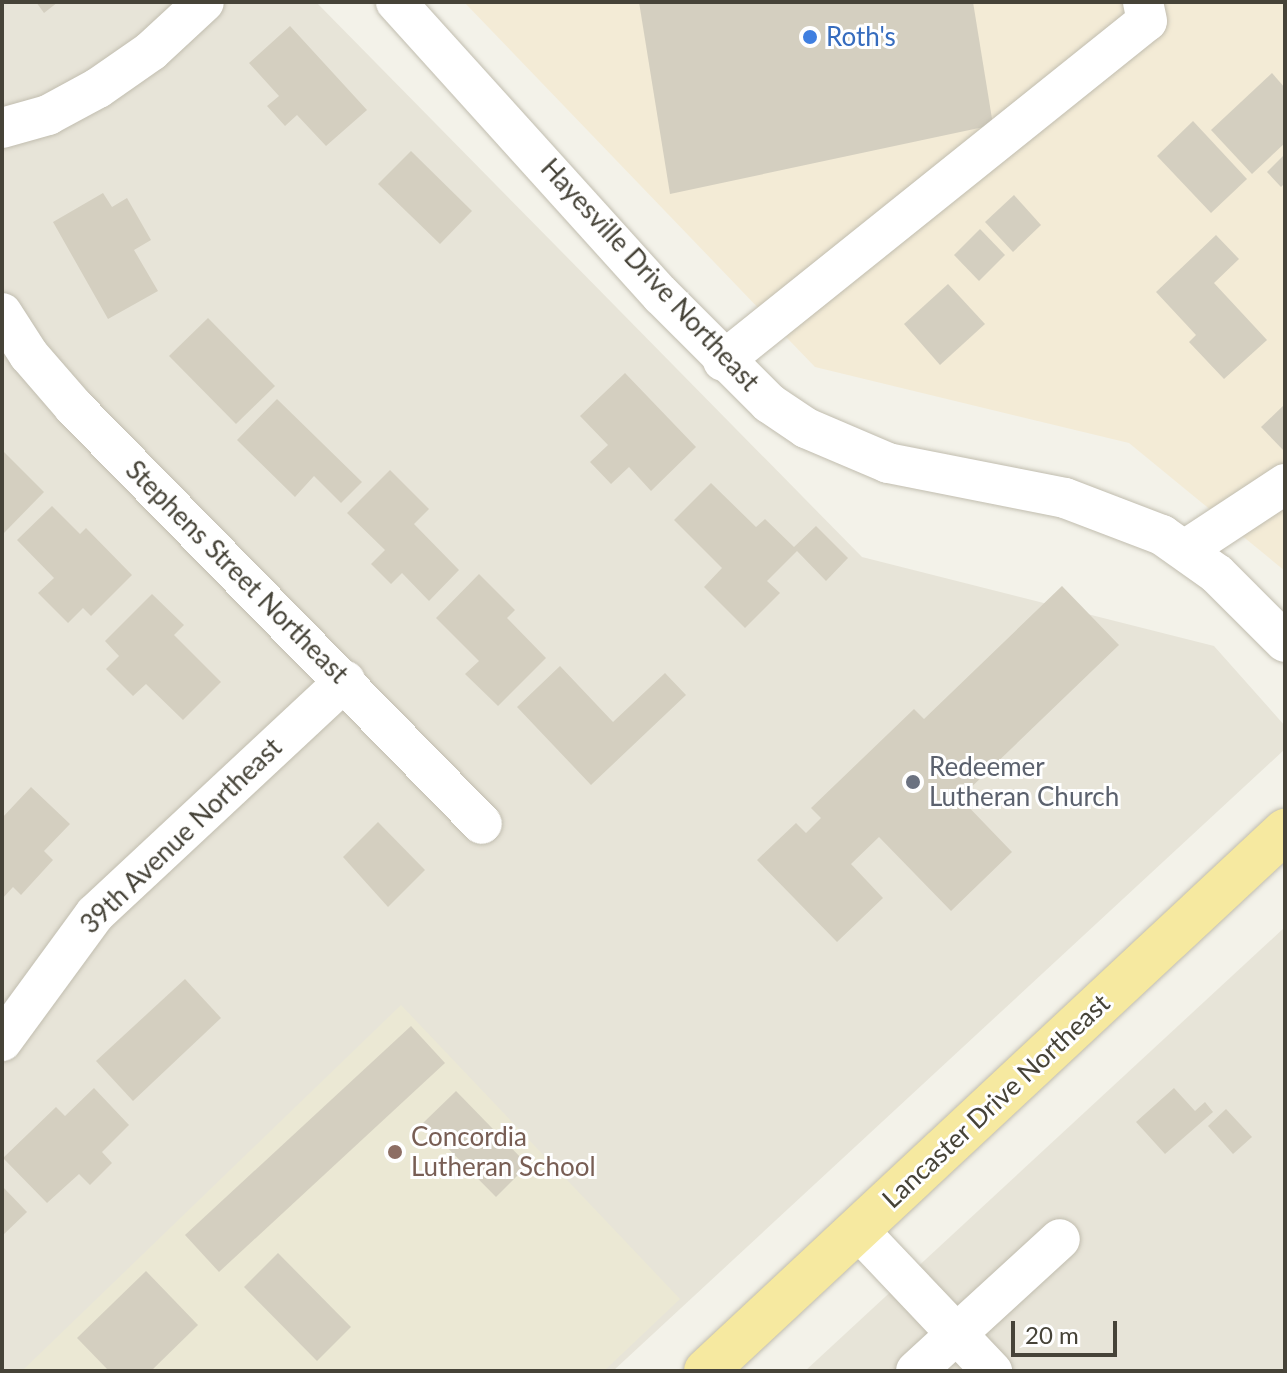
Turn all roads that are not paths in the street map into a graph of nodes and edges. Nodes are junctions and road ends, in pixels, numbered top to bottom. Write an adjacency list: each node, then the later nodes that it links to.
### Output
1 (204, 2): 4 (street)
2 (396, 2): 6 (street, Hayesville Drive Northeast)
3 (1143, 2): 6 (street)
4 (2, 128)
5 (2, 313): 10 (street, Stephens Street Northeast)
6 (723, 361): 8 (street, Hayesville Drive Northeast)
7 (1285, 484): 8 (street)
8 (1185, 550): 9 (street, Hayesville Drive Northeast)
9 (1285, 642)
10 (345, 681): 11 (street, Stephens Street Northeast); 13 (street, 39th Avenue Northeast)
11 (482, 824)
12 (1285, 831): 14 (main road, Lancaster Drive Northeast)
13 (2, 1040)
14 (858, 1230): 16 (street); 17 (main road, Lancaster Drive Northeast)
15 (1060, 1239): 16 (street)
16 (956, 1333): 18 (street); 19 (street)
17 (706, 1371)
18 (916, 1371)
19 (992, 1371)

